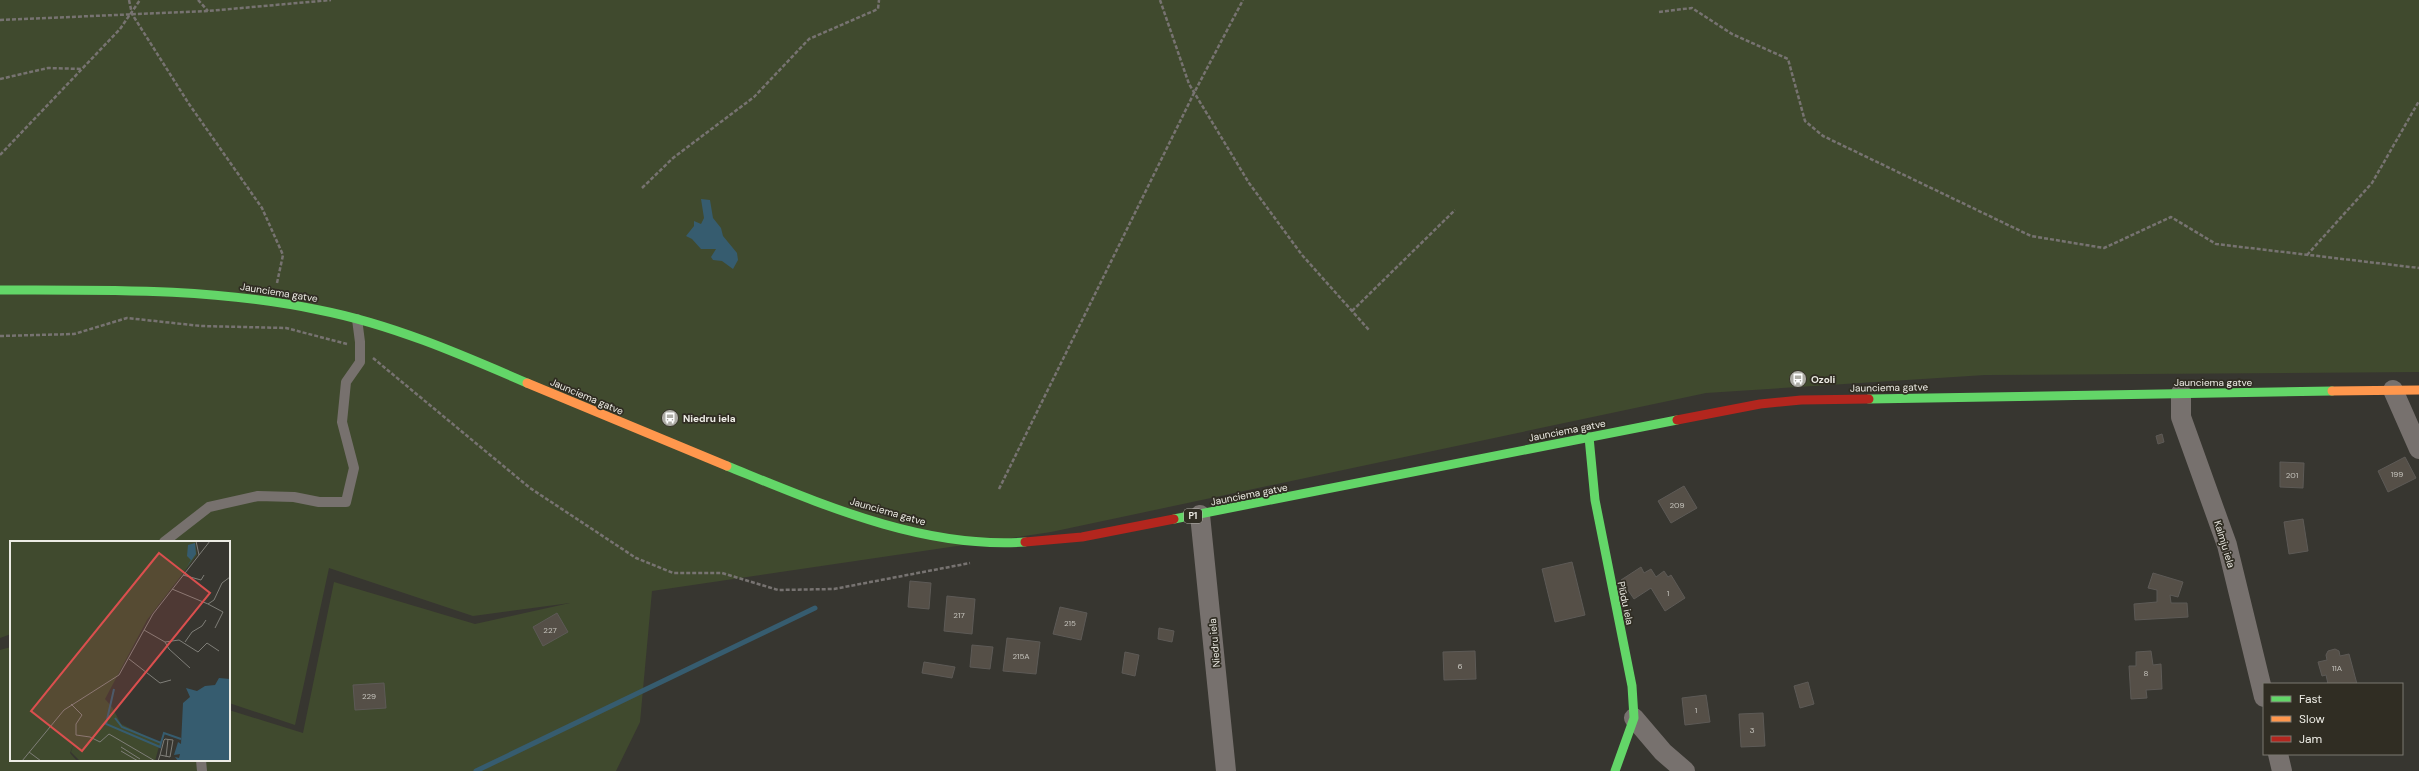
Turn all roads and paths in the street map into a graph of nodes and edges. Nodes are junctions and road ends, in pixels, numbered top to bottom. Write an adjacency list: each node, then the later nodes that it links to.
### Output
1 (130, 0): 10 (path)
2 (140, 0): 10 (path)
3 (198, 0): 8 (path)
4 (331, 0): 8 (path)
5 (878, 0): 17 (path)
6 (1160, 0): 14 (path)
7 (1243, 0): 14 (path)
8 (208, 11): 10 (path)
9 (1659, 12): 19 (path)
10 (132, 14): 11 (path); 12 (path); 22 (path)
11 (0, 20)
12 (82, 69): 13 (path); 16 (path)
13 (0, 79)
14 (1194, 93): 23 (path); 33 (path)
15 (2419, 101): 19 (path)
16 (0, 155)
17 (642, 188)
18 (1455, 210): 23 (path)
19 (2307, 255): 20 (path)
20 (2419, 268)
21 (0, 290): 22 (main road, Jaunciema gatve / P1)
22 (272, 301): 24 (main road, Jaunciema gatve / P1)
23 (1352, 311): 25 (path)
24 (357, 319): 27 (lane); 34 (main road, Jaunciema gatve / P1)
25 (1369, 330)
26 (0, 336): 27 (path)
27 (360, 347): 35 (lane); 36 (path)
28 (2393, 390): 29 (main road, Jaunciema gatve / P1); 30 (main road, Jaunciema gatve / P1); 32 (street)
29 (2419, 390)
30 (2181, 392): 31 (main road, Jaunciema gatve / P1); 37 (street, Kalmju iela)
31 (1589, 437): 34 (main road, Jaunciema gatve / P1); 38 (main road, Plūdu iela)
32 (2419, 449)
33 (999, 490)
34 (1200, 515): 42 (street, Niedru iela)
35 (165, 541)
36 (970, 563)
37 (2263, 693)
38 (1634, 718): 43 (main road, Plūdu iela); 44 (street)
39 (2278, 755): 45 (street)
40 (201, 761): 41 (lane)
41 (202, 771)
42 (1226, 771)
43 (1615, 771)
44 (1685, 771)
45 (2282, 771)

